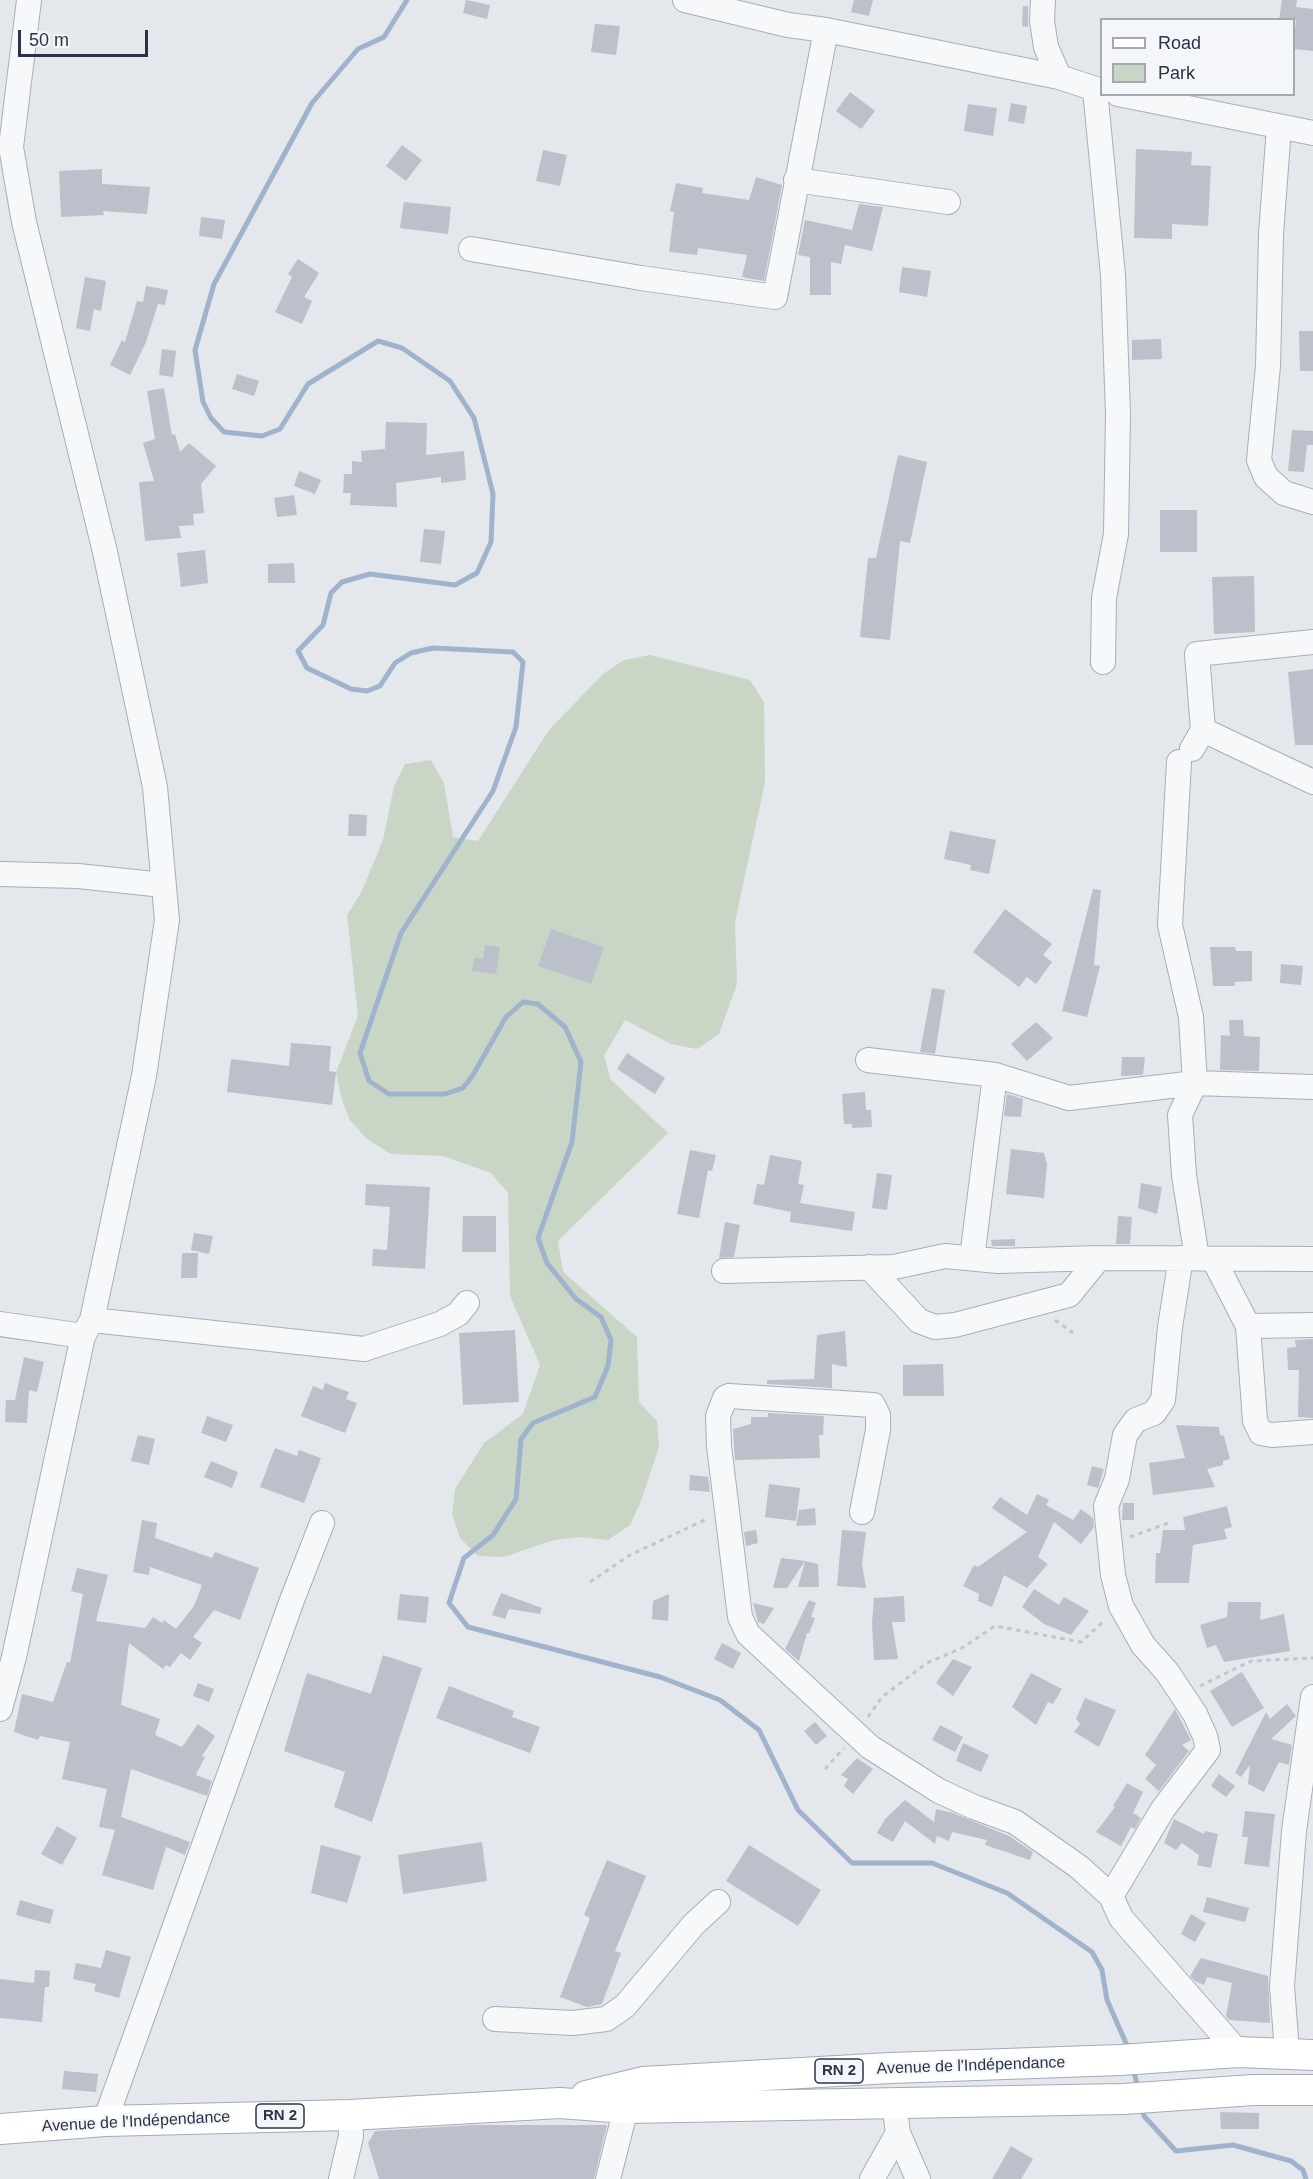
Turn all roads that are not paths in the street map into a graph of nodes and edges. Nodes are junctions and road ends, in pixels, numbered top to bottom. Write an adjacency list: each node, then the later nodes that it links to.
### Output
1 (29, 0): 11 (street)
2 (685, 0): 4 (street)
3 (1043, 0): 5 (street)
4 (826, 30): 5 (street); 12 (street)
5 (1059, 77): 6 (street)
6 (1100, 90)
7 (1105, 96): 17 (street)
8 (1125, 96): 9 (street)
9 (1279, 127): 10 (street); 15 (street)
10 (1313, 133)
11 (5, 146): 21 (street)
12 (796, 180): 13 (street); 14 (street)
13 (948, 202)
14 (471, 249)
15 (1313, 502)
16 (1313, 642): 18 (street)
17 (1103, 662)
18 (1191, 747): 19 (street); 24 (street)
19 (1313, 782)
20 (0, 874): 21 (street)
21 (163, 885): 36 (street)
22 (868, 1060): 23 (street)
23 (995, 1075): 24 (street); 26 (street)
24 (1195, 1083): 25 (street); 28 (street)
25 (1313, 1087)
26 (972, 1258): 27 (street); 30 (street)
27 (1099, 1258): 28 (street); 30 (street)
28 (1197, 1259): 29 (street); 35 (street); 42 (street)
29 (1313, 1259)
30 (869, 1268): 31 (street)
31 (724, 1271)
32 (467, 1303): 36 (street)
33 (0, 1324): 36 (street)
34 (1313, 1325): 35 (street)
35 (1248, 1326): 37 (street)
36 (88, 1328): 41 (street)
37 (1313, 1432)
38 (862, 1512): 42 (street)
39 (322, 1523): 52 (street)
40 (1313, 1697): 46 (street)
41 (0, 1709)
42 (1111, 1896): 45 (street)
43 (718, 1902): 44 (street)
44 (495, 2019)
45 (1238, 2052): 46 (main road, Avenue de l'Indépendance / RN 2); 48 (main road, Avenue de l'Indépendance / RN 2)
46 (1300, 2054)
47 (1313, 2090): 49 (main road, Avenue de l'Indépendance / RN 2)
48 (560, 2103): 50 (main road, Avenue de l'Indépendance / RN 2); 51 (main road, Avenue de l'Indépendance / RN 2)
49 (894, 2103): 50 (main road, Avenue de l'Indépendance / RN 2); 54 (street)
50 (626, 2108): 56 (street)
51 (350, 2115): 52 (main road, Avenue de l'Indépendance / RN 2); 55 (street)
52 (105, 2121): 53 (main road, Avenue de l'Indépendance / RN 2)
53 (0, 2129)
54 (898, 2133): 57 (street); 58 (street)
55 (341, 2179)
56 (608, 2179)
57 (872, 2179)
58 (918, 2179)

